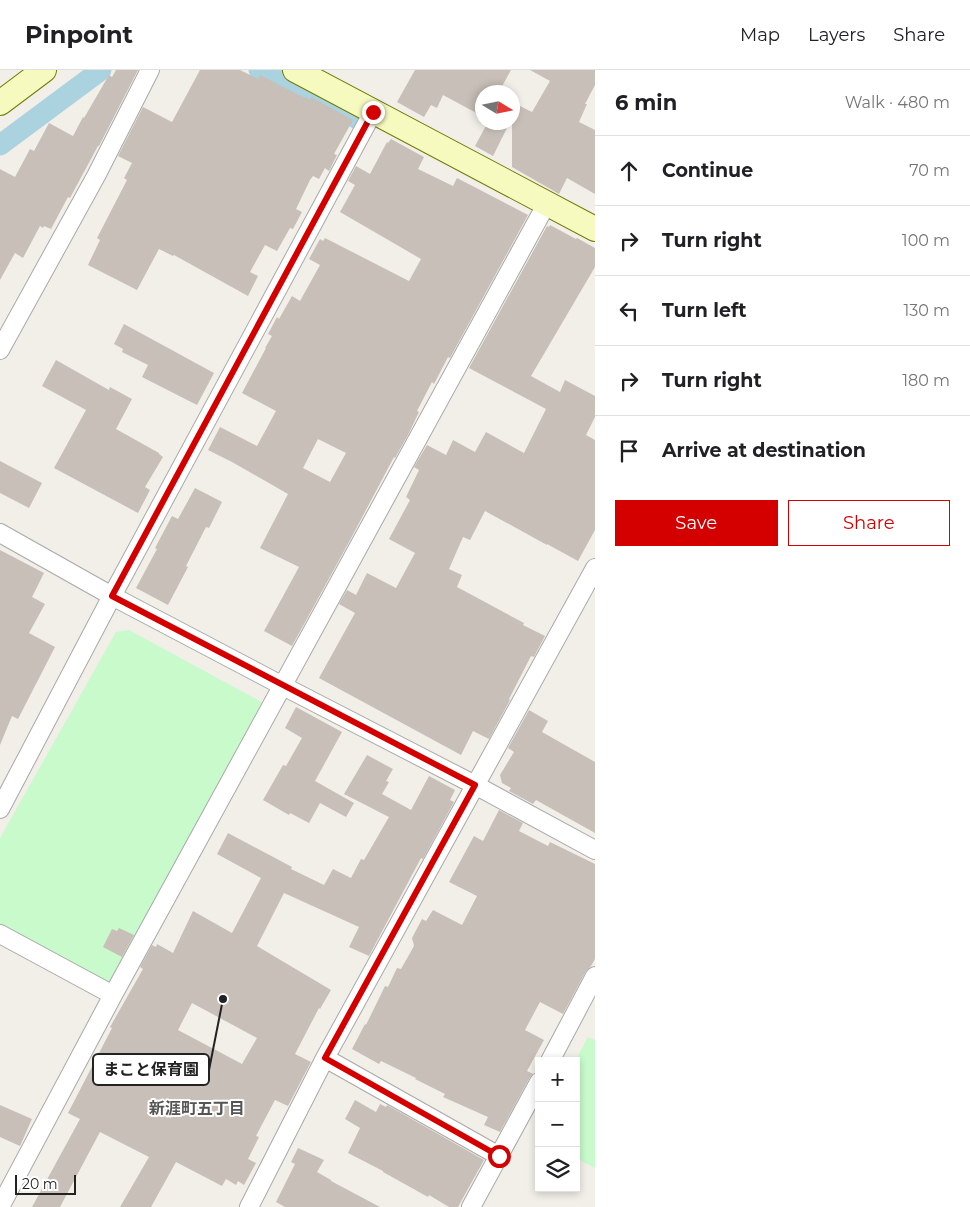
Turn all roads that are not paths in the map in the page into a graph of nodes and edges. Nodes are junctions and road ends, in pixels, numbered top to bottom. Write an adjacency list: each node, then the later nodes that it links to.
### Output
1 (44, 70): 4 (street)
2 (150, 70): 8 (street)
3 (295, 70): 5 (street)
4 (0, 103)
5 (373, 112): 6 (street); 11 (street)
6 (546, 203): 7 (street); 12 (street)
7 (595, 229)
8 (0, 350)
9 (0, 533): 11 (street)
10 (595, 568): 13 (street)
11 (112, 596): 12 (street); 14 (street)
12 (283, 686): 13 (street); 18 (street)
13 (475, 785): 15 (street); 20 (street)
14 (0, 809)
15 (595, 850)
16 (0, 934): 18 (street)
17 (595, 976): 19 (street)
18 (113, 995): 23 (street)
19 (552, 1057)
20 (325, 1058): 22 (street); 24 (street)
21 (535, 1089): 22 (street)
22 (499, 1156): 25 (street)
23 (0, 1207)
24 (249, 1207)
25 (471, 1207)

